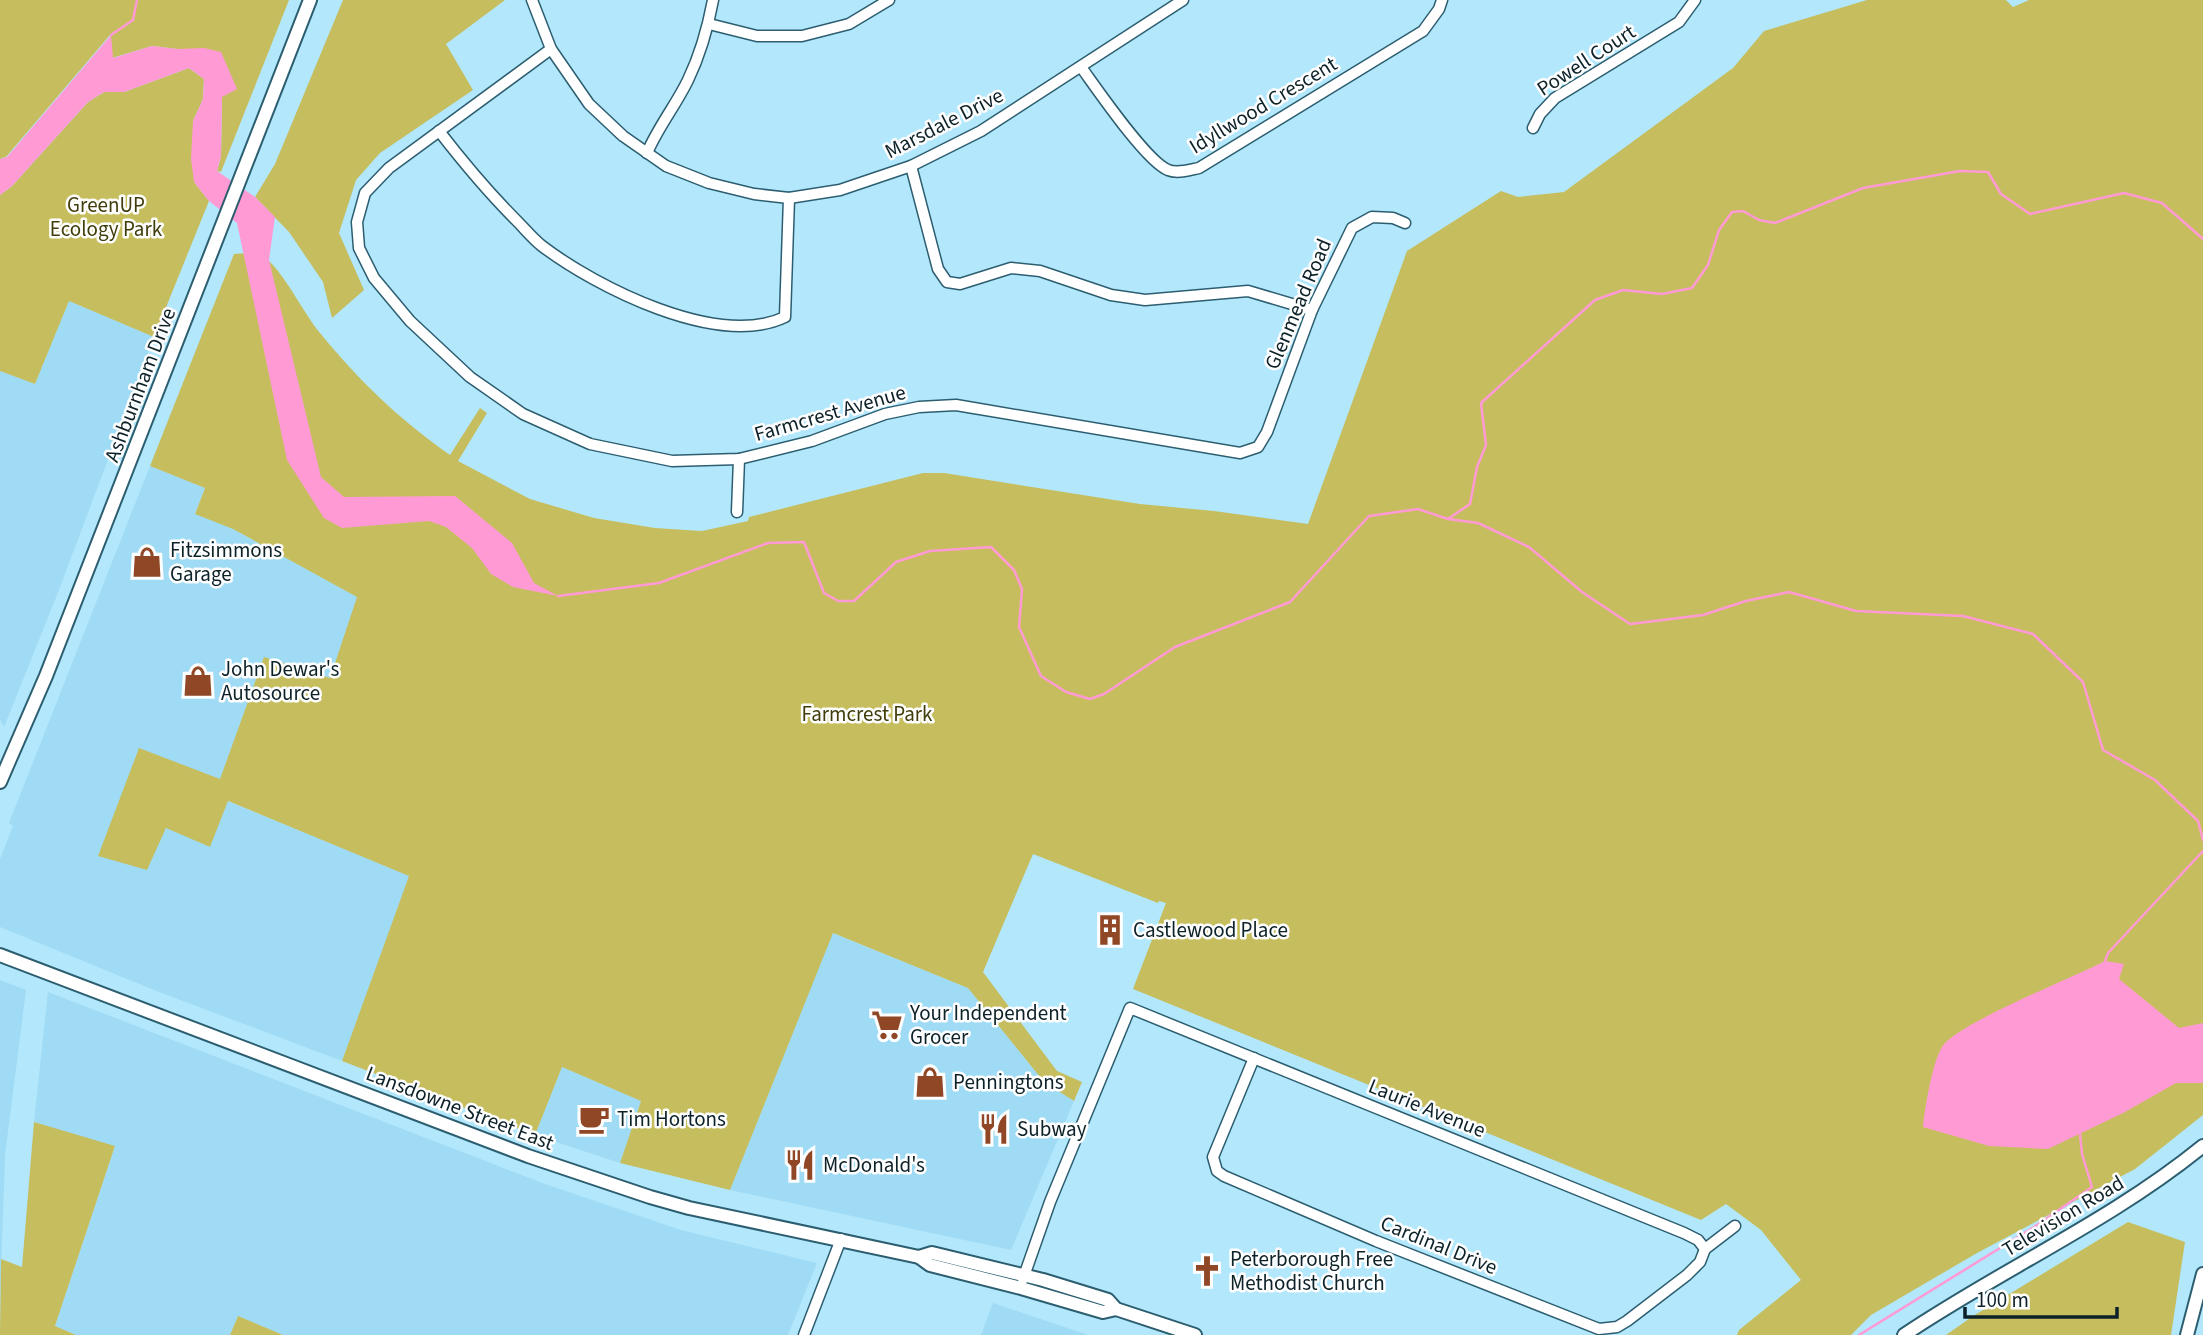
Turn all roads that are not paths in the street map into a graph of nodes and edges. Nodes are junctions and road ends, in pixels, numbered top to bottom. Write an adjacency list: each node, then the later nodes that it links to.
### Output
1 (310, 0): 21 (main road, Ashburnham Drive)
2 (532, 0): 9 (street, Marsdale Drive)
3 (713, 0): 8 (street)
4 (889, 0): 8 (street)
5 (1183, 0): 10 (street, Marsdale Drive)
6 (1442, 0): 10 (street, Idyllwood Crescent)
7 (1695, 0): 11 (street, Powell Court)
8 (709, 24): 13 (street)
9 (551, 49): 12 (street, Farmcrest Avenue); 13 (street, Marsdale Drive)
10 (1081, 67): 14 (street, Marsdale Drive)
11 (1533, 128)
12 (439, 131): 15 (street); 19 (street, Farmcrest Avenue)
13 (647, 153): 15 (street, Marsdale Drive)
14 (911, 166): 15 (street, Marsdale Drive); 17 (street)
15 (789, 198)
16 (1405, 223): 17 (street, Glenmead Road)
17 (1312, 310): 18 (street, Glenmead Road)
18 (1258, 447): 19 (street, Farmcrest Avenue)
19 (739, 459): 20 (street)
20 (737, 512)
21 (0, 782)
22 (0, 955): 26 (main road, Lansdowne Street East)
23 (1254, 1058): 27 (street, Laurie Avenue); 27 (street, Cardinal Drive); 29 (street, Laurie Avenue)
24 (2203, 1146): 32 (main road, Television Road)
25 (1735, 1226): 27 (street, Cardinal Drive)
26 (841, 1239): 29 (main road, Lansdowne Street East); 30 (street)
27 (1705, 1249)
28 (2203, 1274): 33 (main road)
29 (1022, 1281): 31 (main road, Lansdowne Street East)
30 (804, 1335)
31 (1195, 1335)
32 (1904, 1335)
33 (2187, 1335)

